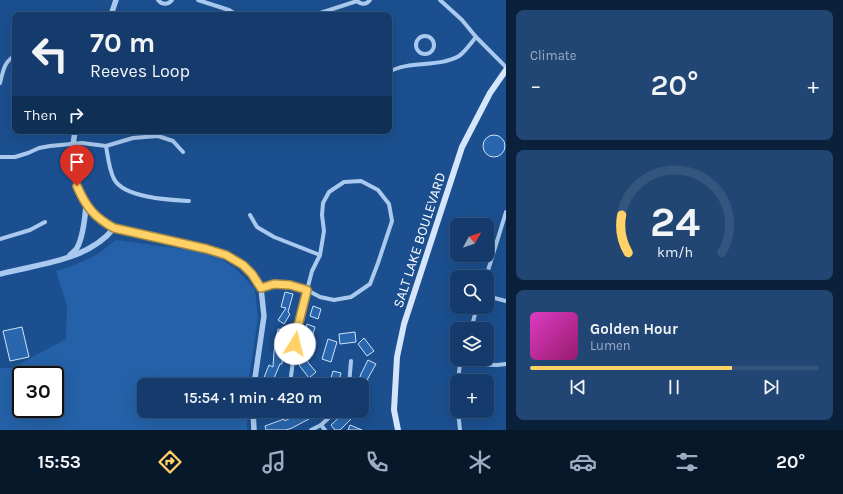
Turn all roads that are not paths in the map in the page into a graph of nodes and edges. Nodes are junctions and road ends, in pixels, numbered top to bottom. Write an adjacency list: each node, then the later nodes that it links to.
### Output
1 (116, 0): 8 (street)
2 (158, 0): 3 (street)
3 (172, 0)
4 (198, 0): 9 (street)
5 (370, 0): 7 (street)
6 (440, 0): 11 (street)
7 (356, 1): 10 (street)
8 (112, 12)
9 (232, 12)
10 (323, 12)
11 (476, 37): 14 (street); 15 (street)
12 (427, 54): 12 (street); 14 (street)
13 (12, 58): 18 (street)
14 (428, 63): 16 (street)
15 (506, 67)
16 (392, 70)
17 (506, 70): 52 (main road, SALT LAKE BOULEVARD)
18 (0, 83)
19 (74, 134): 20 (street)
20 (72, 144): 21 (street); 23 (street); 25 (street)
21 (106, 146): 22 (street); 24 (street)
22 (183, 152)
23 (0, 157)
24 (189, 202)
25 (86, 205): 29 (street); 32 (street)
26 (506, 212): 33 (street)
27 (250, 215): 31 (street)
28 (45, 222): 30 (street)
29 (114, 228): 32 (street); 35 (street)
30 (0, 239)
31 (320, 255): 36 (street); 36 (street)
32 (68, 257): 34 (street)
33 (488, 270)
34 (0, 274)
35 (261, 288): 36 (street); 42 (street)
36 (307, 290): 43 (street)
37 (494, 298): 38 (street)
38 (506, 301)
39 (351, 361): 44 (street)
40 (506, 364): 41 (street)
41 (494, 365)
42 (255, 378)
43 (291, 378)
44 (350, 378)
45 (253, 418): 49 (street)
46 (328, 418): 48 (street)
47 (459, 418): 53 (street)
48 (321, 425): 50 (street); 51 (street)
49 (253, 430)
50 (311, 430)
51 (325, 430)
52 (398, 430)
53 (460, 430)

